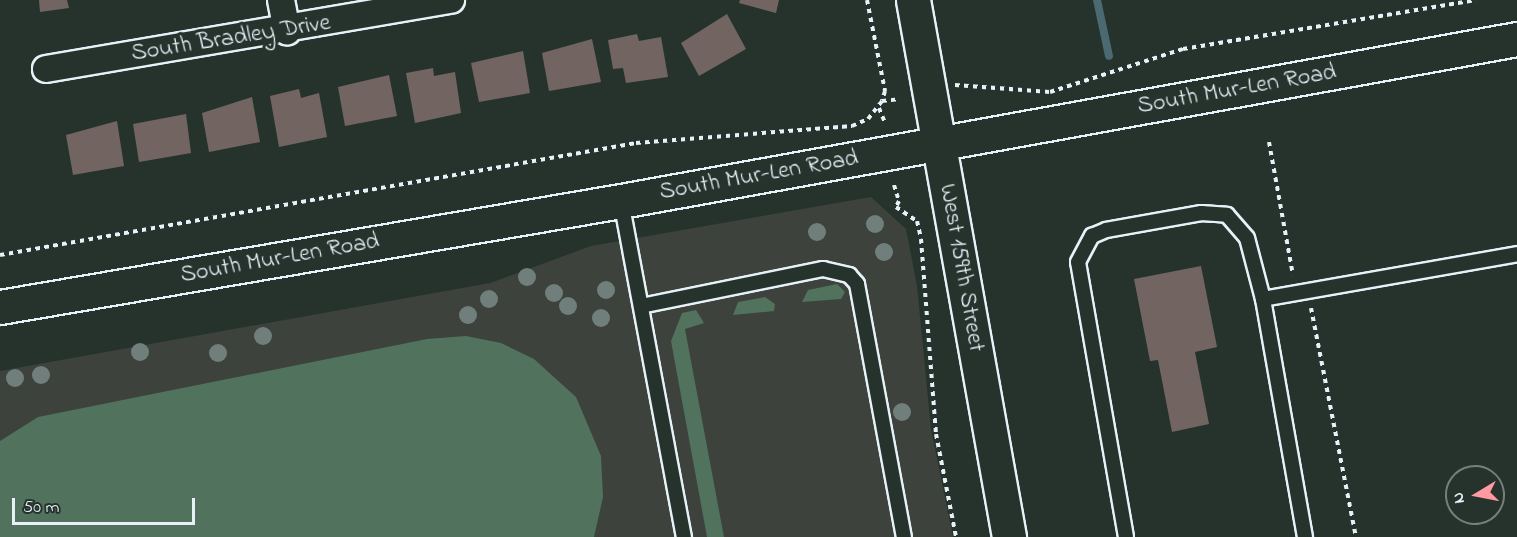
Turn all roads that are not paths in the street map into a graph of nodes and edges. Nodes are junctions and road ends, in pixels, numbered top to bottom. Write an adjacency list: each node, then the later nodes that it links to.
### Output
1 (281, 0): 4 (street)
2 (451, 0): 4 (street, South Bradley Drive)
3 (913, 0): 7 (main road, West 159th Street)
4 (287, 31): 6 (street, South Bradley Drive)
5 (1517, 39): 7 (main road, South Mur-Len Road)
6 (46, 69)
7 (939, 144): 8 (main road, South Mur-Len Road); 15 (main road, West 159th Street)
8 (621, 201): 11 (lane); 12 (main road, South Mur-Len Road)
9 (1517, 254): 10 (lane)
10 (1263, 299): 16 (lane); 17 (lane)
11 (641, 306): 13 (lane); 14 (lane)
12 (0, 307)
13 (684, 537)
14 (904, 537)
15 (1009, 537)
16 (1126, 537)
17 (1305, 537)

